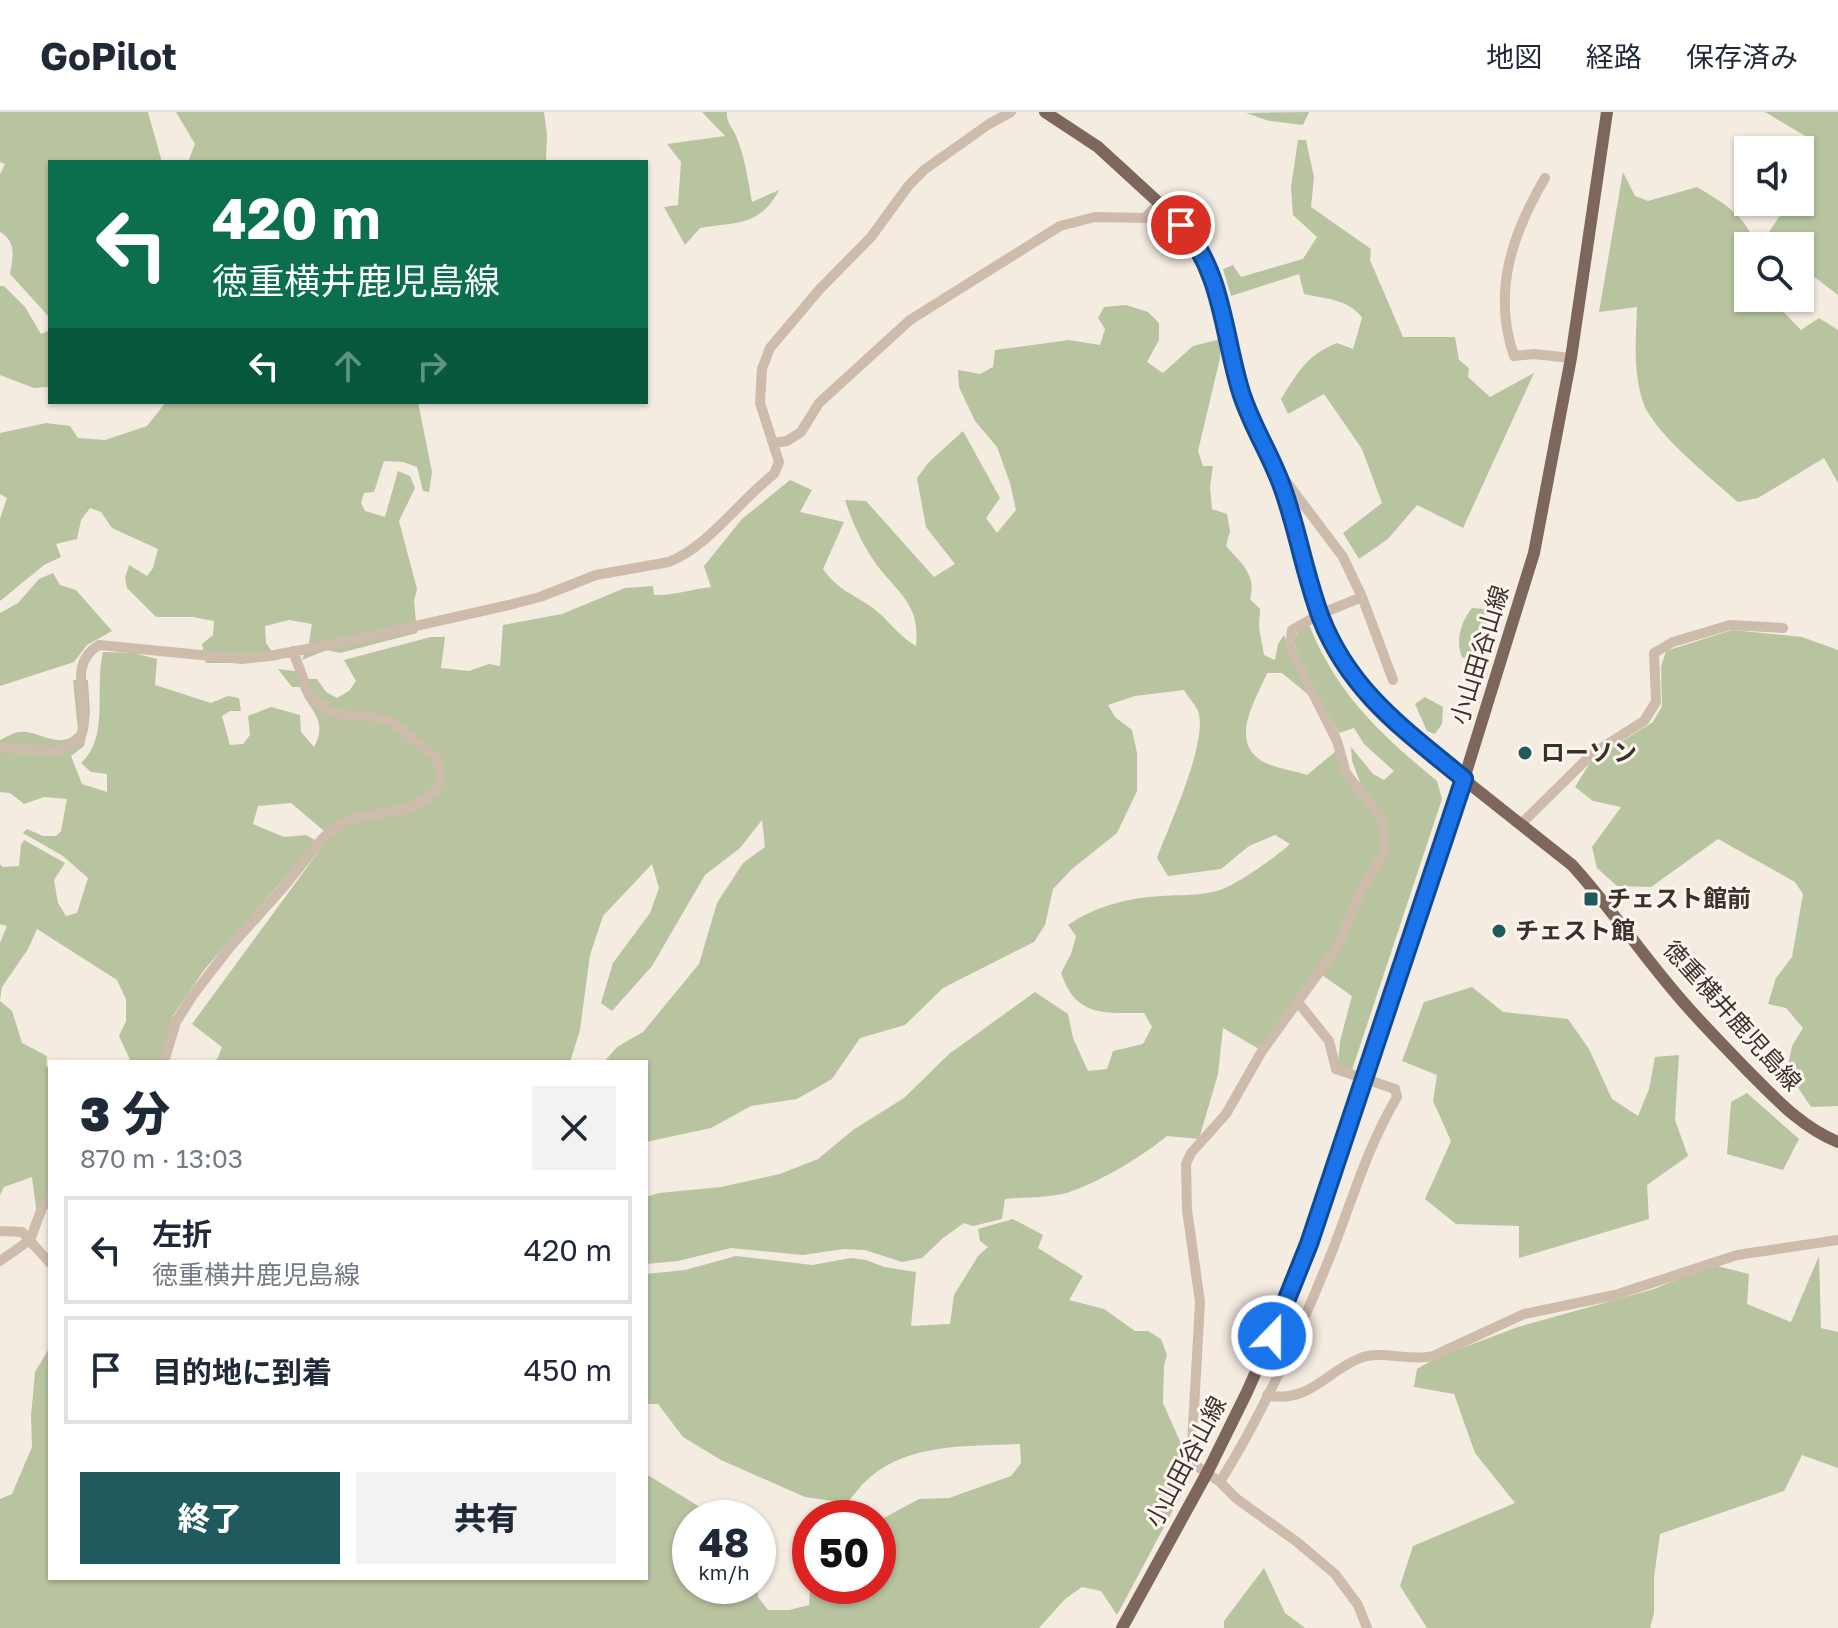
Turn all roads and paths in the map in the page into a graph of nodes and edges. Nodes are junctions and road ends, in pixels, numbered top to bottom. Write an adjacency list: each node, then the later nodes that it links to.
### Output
1 (1011, 112): 7 (street)
2 (1045, 112): 5 (main road, 徳重横井鹿児島線)
3 (1607, 112): 6 (main road, 小山田谷山線)
4 (1545, 178): 6 (street)
5 (1159, 203): 7 (street); 8 (main road, 徳重横井鹿児島線)
6 (1571, 358): 15 (main road, 小山田谷山線)
7 (774, 443): 12 (street)
8 (1275, 468): 9 (street); 10 (main road, 徳重横井鹿児島線)
9 (1362, 597): 10 (street); 13 (street)
10 (1320, 614): 15 (main road, 徳重横井鹿児島線); 17 (street)
11 (1783, 628): 16 (street)
12 (293, 651): 14 (street); 18 (street)
13 (1393, 680)
14 (0, 748)
15 (1464, 779): 16 (main road, 徳重横井鹿児島線); 27 (main road, 小山田谷山線)
16 (1522, 823): 19 (main road, 徳重横井鹿児島線)
17 (1297, 1001): 26 (street, bridge); 27 (street)
18 (165, 1060)
19 (1838, 1142)
20 (48, 1200): 22 (street)
21 (0, 1231): 22 (street)
22 (30, 1240): 24 (street); 25 (street)
23 (1838, 1240): 26 (street)
24 (0, 1261)
25 (48, 1261)
26 (1267, 1395): 28 (street)
27 (1207, 1473): 28 (street); 29 (main road, 小山田谷山線)
28 (1220, 1482): 30 (street)
29 (1122, 1628)
30 (1367, 1628)

